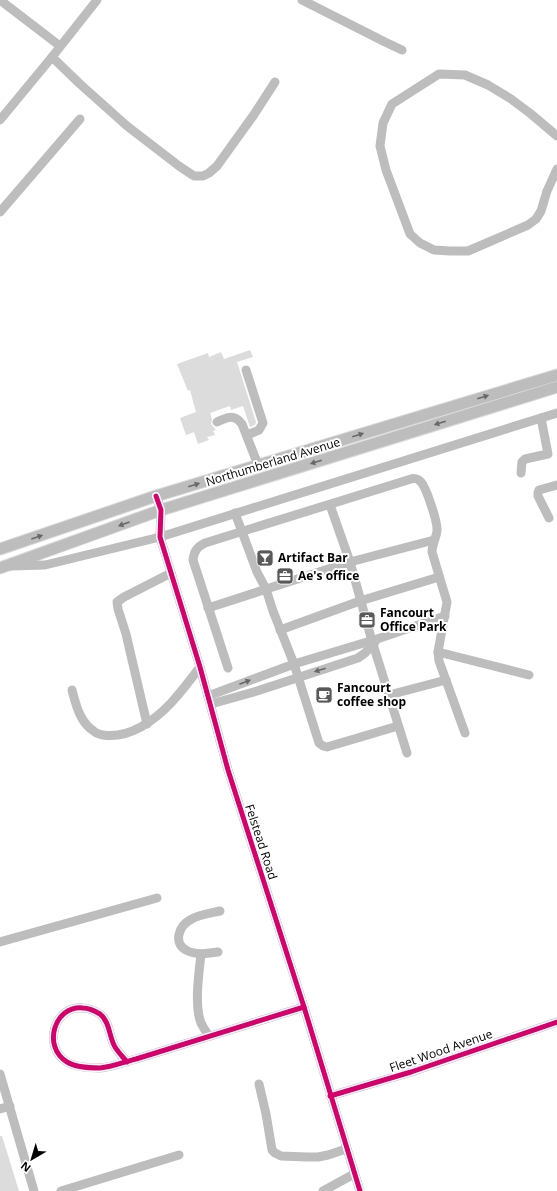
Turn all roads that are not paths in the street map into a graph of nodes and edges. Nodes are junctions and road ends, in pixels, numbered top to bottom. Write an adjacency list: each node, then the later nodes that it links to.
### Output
1 (0, 0): 4 (street)
2 (97, 0): 4 (street)
3 (302, 0): 5 (street)
4 (60, 46): 6 (street)
5 (402, 50)
6 (52, 57): 7 (street); 9 (street)
7 (274, 82)
8 (80, 118): 12 (street)
9 (0, 120)
10 (557, 136): 11 (street)
11 (557, 168)
12 (0, 212)
13 (246, 370): 19 (street)
14 (557, 375): 21 (main road, Northumberland Avenue, one-way to 14)
15 (557, 387): 26 (main road, Northumberland Avenue, one-way to 26)
16 (557, 413): 17 (street)
17 (541, 418): 20 (street); 27 (street)
18 (218, 422): 19 (street)
19 (247, 435): 21 (street)
20 (552, 454): 22 (street)
21 (258, 465): 24 (main road, Northumberland Avenue, one-way to 21)
22 (521, 473)
23 (557, 485): 28 (street)
24 (156, 496): 26 (street, Felstead Road); 32 (main road, Northumberland Avenue, one-way to 24)
25 (330, 504): 29 (street); 31 (street); 33 (street)
26 (161, 510): 30 (street, Felstead Road); 34 (main road, Northumberland Avenue, one-way to 34)
27 (236, 514): 29 (street); 30 (street)
28 (549, 518)
29 (242, 532): 37 (street); 39 (street)
30 (160, 537): 34 (street); 35 (street, Felstead Road)
31 (434, 540): 33 (street); 36 (street)
32 (0, 549)
33 (350, 562): 37 (street); 38 (street)
34 (3, 567)
35 (172, 573): 47 (street, Felstead Road); 55 (street)
36 (439, 577): 38 (street); 40 (street)
37 (266, 589): 39 (street); 41 (street)
38 (360, 601): 41 (street); 42 (street)
39 (208, 608): 48 (street)
40 (445, 616): 42 (street); 43 (street)
41 (280, 630): 45 (street)
42 (374, 642): 44 (street); 46 (street); 53 (street)
43 (438, 652): 49 (street); 51 (street)
44 (331, 653): 45 (street); 46 (street)
45 (294, 664): 50 (street); 54 (street, one-way to 45)
46 (335, 665): 50 (street, one-way to 50)
47 (200, 667): 54 (street, Felstead Road); 55 (street)
48 (228, 668)
49 (529, 675)
50 (298, 676): 54 (street); 56 (street)
51 (446, 680): 53 (street); 57 (street)
52 (72, 690): 55 (street)
53 (389, 695): 56 (street)
54 (210, 700): 64 (street, Felstead Road)
55 (147, 724)
56 (398, 726): 58 (street)
57 (465, 734)
58 (407, 753)
59 (158, 898): 61 (street)
60 (220, 911): 63 (street)
61 (0, 942)
62 (218, 952): 63 (street)
63 (201, 954): 66 (street)
64 (304, 1007): 66 (street); 70 (street, Felstead Road)
65 (557, 1022): 70 (street, Fleet Wood Avenue)
66 (209, 1036): 67 (street)
67 (126, 1062): 67 (street)
68 (0, 1074): 71 (street)
69 (259, 1084): 73 (street)
70 (330, 1096): 73 (street, Felstead Road)
71 (10, 1106): 72 (street); 76 (street)
72 (0, 1109)
73 (346, 1149): 75 (street, Felstead Road)
74 (179, 1155): 77 (street)
75 (354, 1171): 78 (street); 79 (street, Felstead Road)
76 (34, 1191)
77 (61, 1191)
78 (323, 1191)
79 (360, 1191)

